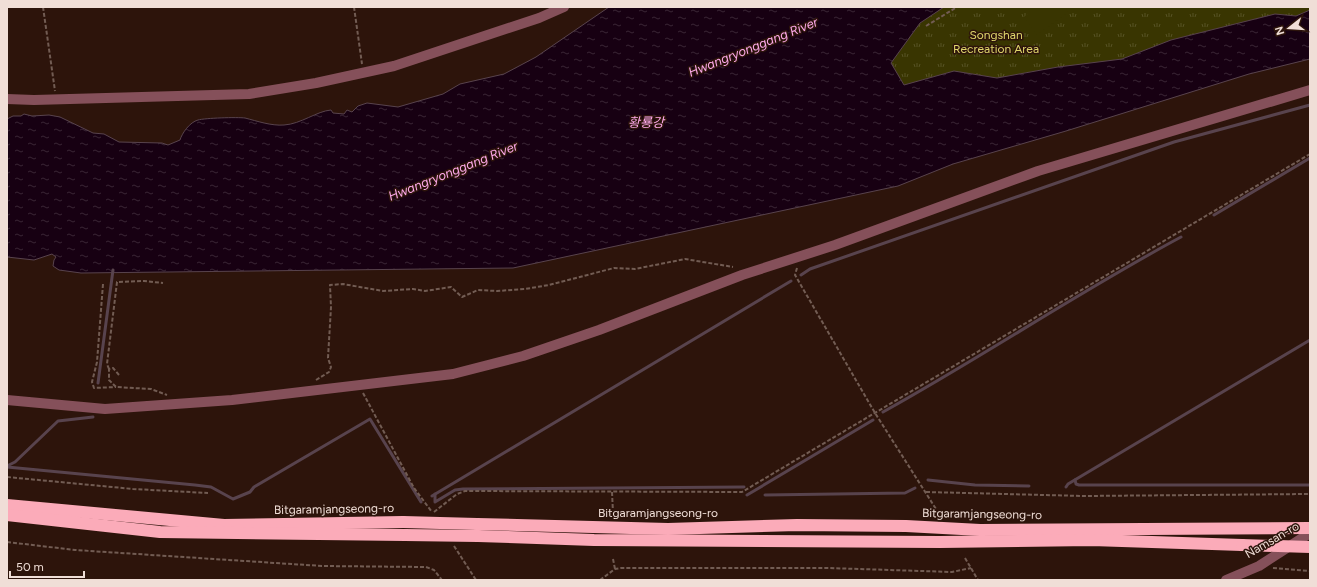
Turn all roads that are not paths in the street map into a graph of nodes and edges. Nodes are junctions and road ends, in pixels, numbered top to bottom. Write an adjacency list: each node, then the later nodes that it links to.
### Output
1 (564, 7): 3 (street)
2 (1310, 90): 4 (street)
3 (7, 99)
4 (7, 400)
5 (7, 505): 8 (highway, Bitgaramjangseong-ro, bridge)
6 (7, 515): 8 (highway, Bitgaramjangseong-ro, bridge)
7 (1310, 528): 8 (highway, Bitgaramjangseong-ro)
8 (478, 530): 10 (highway, Bitgaramjangseong-ro, bridge)
9 (1310, 533): 11 (street, Namsan-ro)
10 (1310, 547)
11 (1226, 580)

